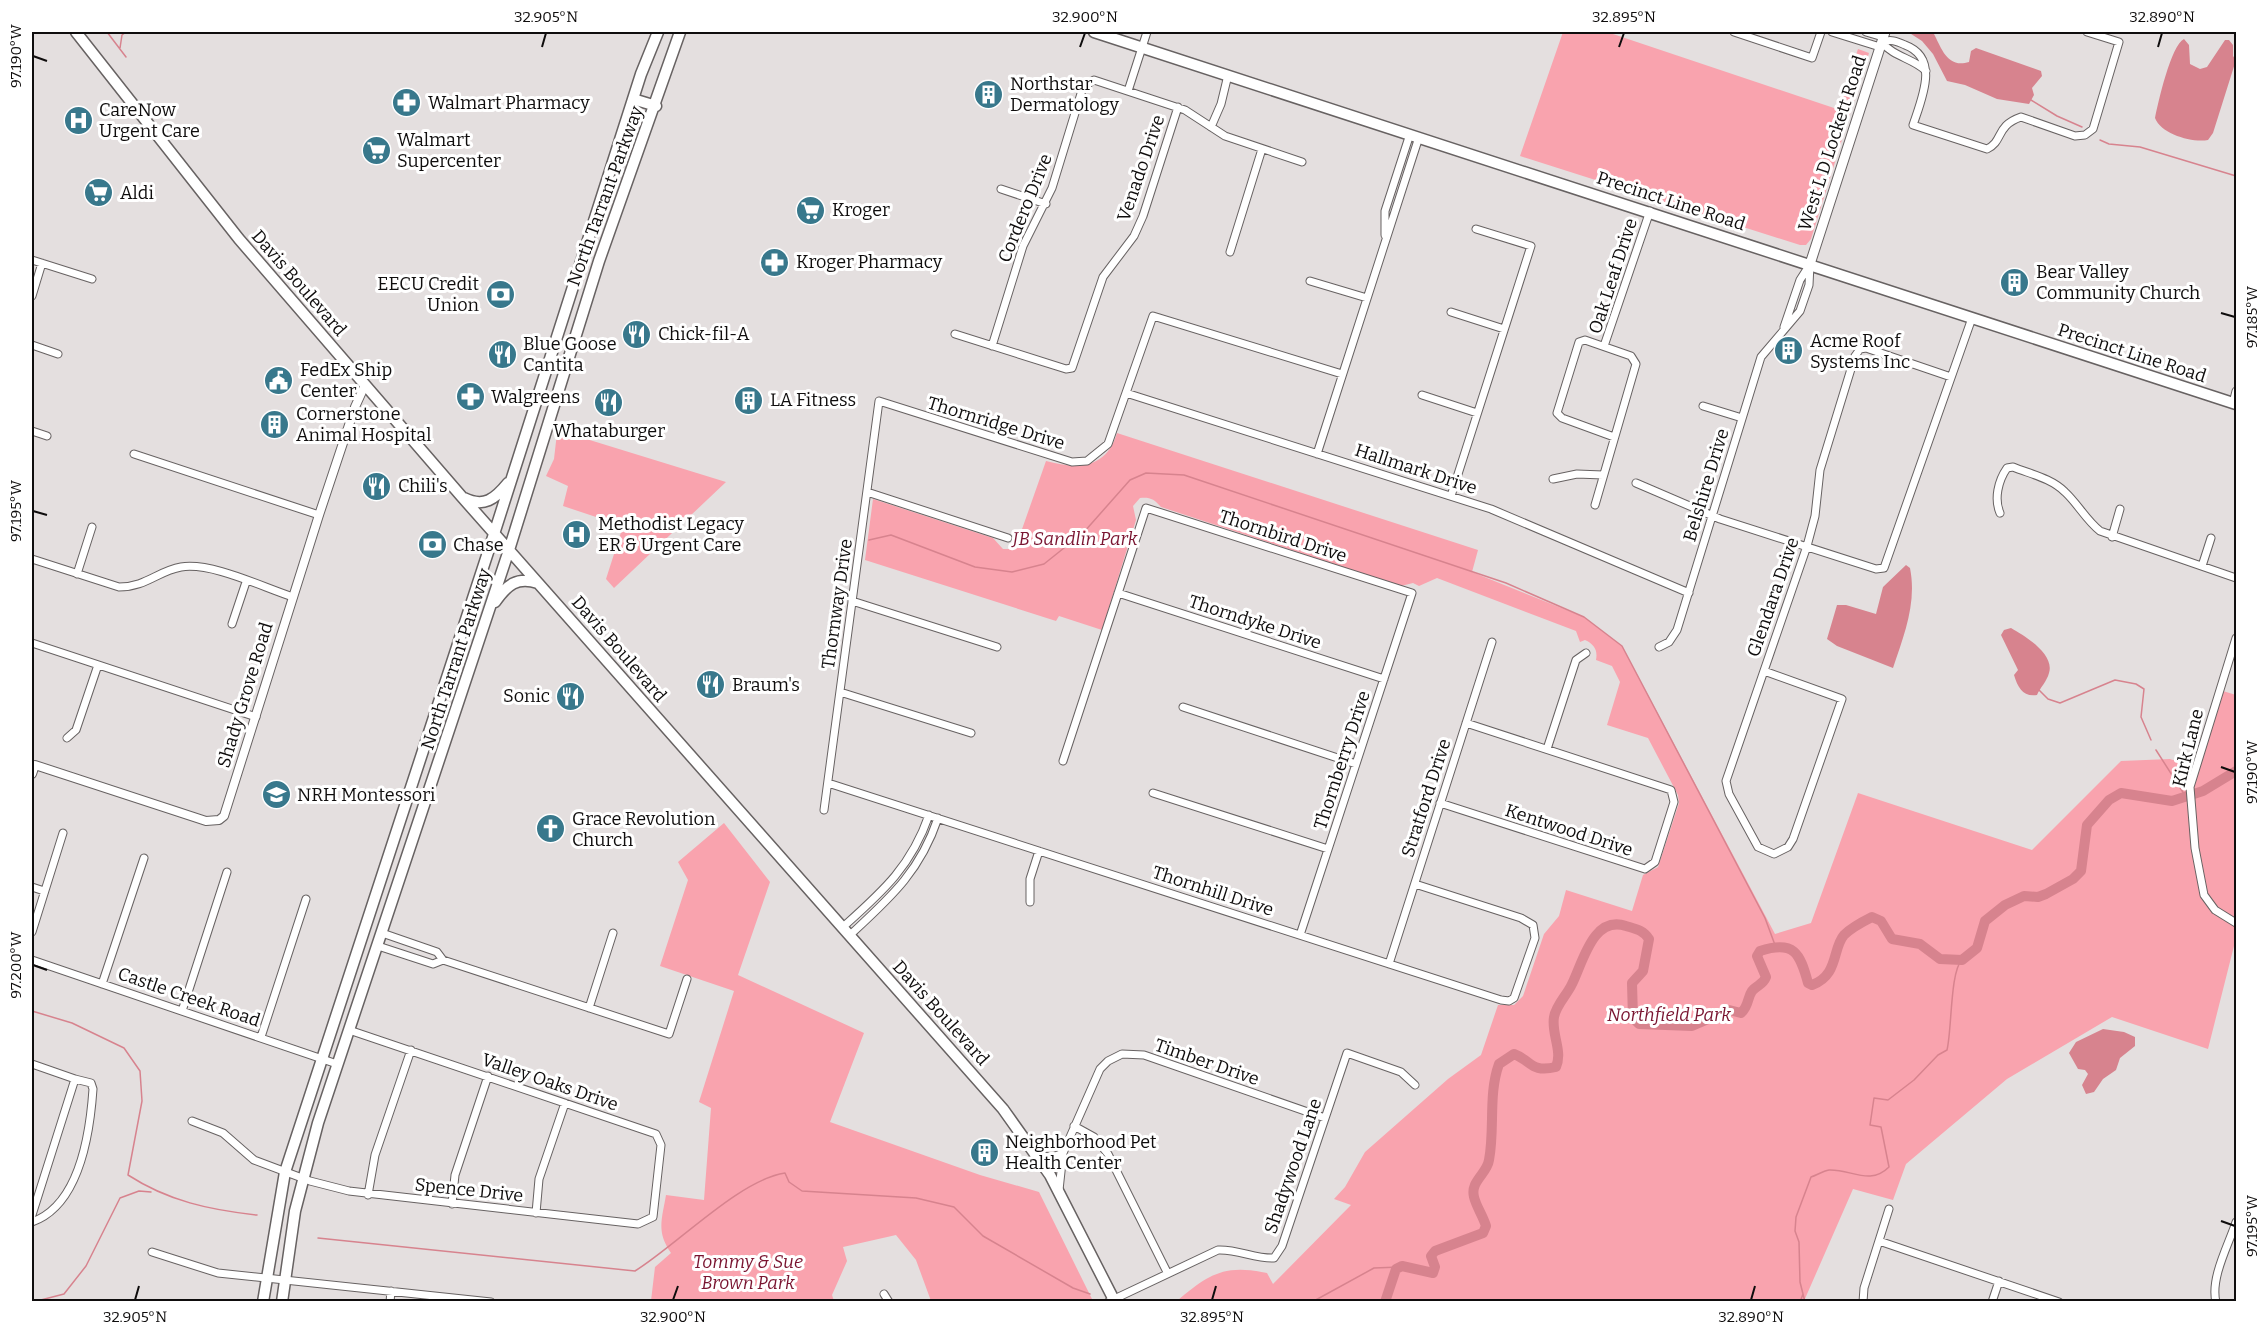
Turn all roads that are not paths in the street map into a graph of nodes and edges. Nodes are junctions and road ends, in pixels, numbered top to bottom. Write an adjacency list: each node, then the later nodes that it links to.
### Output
1 (76, 32): 47 (main road, Davis Boulevard)
2 (658, 32): 16 (main road, North Tarrant Parkway)
3 (680, 32): 17 (main road, North Tarrant Parkway)
4 (1094, 32): 12 (main road, Precinct Line Road)
5 (1147, 32): 12 (street)
6 (1734, 32): 7 (street)
7 (1821, 32)
8 (1832, 32): 11 (street)
9 (1866, 32): 11 (street)
10 (2087, 32): 13 (street)
11 (1883, 40): 13 (street); 13 (street); 31 (main road, West L D Lockett Road)
12 (1142, 47): 14 (main road, Precinct Line Road); 15 (street)
13 (1926, 71)
14 (1228, 75): 19 (street); 20 (main road, Precinct Line Road)
15 (1128, 91): 18 (street); 24 (street, Cordero Drive)
16 (633, 99): 17 (main road); 30 (main road, North Tarrant Parkway)
17 (656, 106): 32 (main road, North Tarrant Parkway)
18 (1178, 107): 19 (street); 42 (street, Venado Drive)
19 (1211, 127): 21 (street)
20 (1415, 135): 25 (main road, Precinct Line Road); 36 (street)
21 (1262, 149): 22 (street); 27 (street)
22 (1302, 162)
23 (1001, 189): 24 (street)
24 (1046, 204): 42 (street, Cordero Drive)
25 (1650, 211): 31 (main road, Precinct Line Road); 43 (street, Oak Leaf Drive)
26 (1476, 229): 39 (street)
27 (1230, 252)
28 (32, 260): 29 (street)
29 (42, 263): 33 (street); 35 (street)
30 (579, 264): 32 (main road); 63 (main road, North Tarrant Parkway)
31 (1810, 264): 38 (main road, Precinct Line Road); 55 (street, Belshire Drive)
32 (596, 269): 79 (main road, North Tarrant Parkway)
33 (92, 279)
34 (1310, 281): 36 (street)
35 (32, 296)
36 (1366, 298): 45 (street)
37 (1451, 312): 39 (street)
38 (1972, 318): 46 (street); 52 (main road, Precinct Line Road)
39 (1504, 329): 54 (street)
40 (955, 334): 42 (street)
41 (32, 345): 44 (street)
42 (992, 346)
43 (1604, 346): 58 (street, Oak Leaf Drive); 58 (street)
44 (58, 354)
45 (1342, 374): 49 (street, Thornridge Drive); 60 (street)
46 (1951, 377): 78 (street); 78 (street, Glendara Drive)
47 (365, 386): 67 (main road, Davis Boulevard); 71 (street, Shady Grove Road)
48 (2236, 391): 52 (street)
49 (1126, 393): 51 (street, Thornridge Drive); 60 (street, Hallmark Drive)
50 (1422, 395): 54 (street)
51 (879, 401): 65 (street, Thornway Drive)
52 (2235, 404)
53 (1703, 406): 55 (street)
54 (1477, 413): 66 (street)
55 (1742, 418): 72 (street, Belshire Drive)
56 (32, 431): 57 (street)
57 (47, 436)
58 (1614, 437): 61 (street, Oak Leaf Drive)
59 (134, 454): 71 (street)
60 (1317, 454): 66 (street, Hallmark Drive)
61 (1604, 475): 62 (street); 68 (street, Oak Leaf Drive)
62 (1553, 479)
63 (511, 481): 67 (main road); 74 (main road, North Tarrant Parkway)
64 (1636, 483): 72 (street)
65 (867, 492): 76 (street); 90 (street, Thornway Drive)
66 (1450, 496): 88 (street, Hallmark Drive)
67 (462, 497): 74 (main road, Davis Boulevard)
68 (1595, 505)
69 (2120, 509): 75 (street)
70 (2000, 513): 75 (street)
71 (319, 516): 89 (street, Shady Grove Road)
72 (1713, 516): 78 (street); 88 (street, Belshire Drive)
73 (92, 527): 82 (street)
74 (494, 534): 79 (main road, Davis Boulevard); 117 (main road, North Tarrant Parkway)
75 (2112, 537): 81 (street)
76 (1008, 538)
77 (2211, 538): 81 (street)
78 (1807, 546): 100 (street, Glendara Drive)
79 (509, 550): 85 (main road, Davis Boulevard); 91 (main road, North Tarrant Parkway)
80 (32, 559): 82 (street)
81 (2202, 566): 83 (street)
82 (77, 574): 84 (street)
83 (2236, 578)
84 (246, 582): 89 (street); 92 (street)
85 (538, 583): 91 (main road); 132 (main road, Davis Boulevard)
86 (1118, 593): 87 (street, Thornbird Drive); 101 (street, Thorndyke Drive); 109 (street)
87 (1412, 593): 101 (street, Thornberry Drive)
88 (1689, 593): 97 (street, Belshire Drive)
89 (293, 597): 104 (street, Shady Grove Road)
90 (852, 601): 96 (street); 102 (street, Thornway Drive)
91 (488, 612): 120 (main road, North Tarrant Parkway)
92 (232, 624)
93 (2236, 638): 131 (street, Kirk Lane)
94 (1492, 642): 105 (street, Stratford Drive)
95 (32, 644): 99 (street)
96 (997, 647)
97 (1659, 647)
98 (1586, 653): 108 (street)
99 (98, 665): 104 (street); 107 (street)
100 (1764, 671): 100 (street, Glendara Drive)
101 (1384, 679): 111 (street, Thornberry Drive)
102 (840, 692): 106 (street); 113 (street, Thornway Drive)
103 (1183, 707): 111 (street)
104 (256, 717): 110 (street, Shady Grove Road)
105 (1466, 723): 108 (street); 115 (street, Stratford Drive)
106 (971, 733)
107 (66, 738)
108 (1547, 749): 115 (street, Kentwood Drive)
109 (1063, 761)
110 (33, 764): 112 (street, Shady Grove Road)
111 (1356, 764): 122 (street, Thornberry Drive)
112 (32, 774)
113 (828, 783): 116 (street, Thornway Drive); 118 (street, Thornhill Drive)
114 (1153, 793): 122 (street)
115 (1440, 803): 126 (street, Stratford Drive)
116 (824, 810)
117 (401, 815): 120 (main road); 142 (main road, North Tarrant Parkway)
118 (928, 815): 119 (street, Thornhill Drive); 132 (street)
119 (938, 819): 123 (street, Thornhill Drive); 132 (street)
120 (420, 821): 134 (main road, North Tarrant Parkway)
121 (63, 833): 128 (street)
122 (1328, 849): 136 (street, Thornberry Drive)
123 (1039, 851): 130 (street); 136 (street, Thornhill Drive)
124 (144, 858): 145 (street)
125 (227, 872): 147 (street)
126 (1415, 884): 143 (street, Stratford Drive); 143 (street, Thornhill Drive)
127 (32, 888): 128 (street)
128 (44, 891): 133 (street)
129 (306, 899): 149 (street)
130 (1030, 902)
131 (2236, 923)
132 (846, 931): 162 (main road, Davis Boulevard)
133 (32, 932)
134 (382, 933): 137 (main road, North Tarrant Parkway); 138 (street)
135 (613, 933): 146 (street)
136 (1300, 935): 143 (street, Thornhill Drive)
137 (378, 946): 139 (street); 148 (main road, North Tarrant Parkway)
138 (420, 946): 139 (street); 141 (street)
139 (416, 958): 141 (street)
140 (32, 960): 145 (street, Castle Creek Road)
141 (443, 960): 146 (street)
142 (353, 964): 148 (main road); 151 (main road, North Tarrant Parkway)
143 (1389, 964)
144 (687, 979): 146 (street)
145 (102, 984): 147 (street, Castle Creek Road)
146 (589, 1008)
147 (182, 1011): 149 (street, Castle Creek Road)
148 (349, 1030): 150 (street, Valley Oaks Drive); 153 (main road, North Tarrant Parkway)
149 (261, 1037): 151 (street, Castle Creek Road)
150 (411, 1050): 154 (street, Valley Oaks Drive); 166 (street)
151 (321, 1058): 153 (street, Castle Creek Road); 163 (main road, North Tarrant Parkway)
152 (32, 1064): 155 (street)
153 (338, 1064): 164 (main road, North Tarrant Parkway)
154 (488, 1076): 157 (street, Valley Oaks Drive); 167 (street)
155 (75, 1079): 170 (street); 172 (street)
156 (1415, 1085): 158 (street, Shadywood Lane)
157 (565, 1102): 169 (street); 171 (street, Valley Oaks Drive)
158 (1325, 1118): 160 (street, Timber Drive); 176 (street, Shadywood Lane)
159 (192, 1121): 163 (street, Spence Drive)
160 (1074, 1126): 161 (street, Timber Drive); 176 (street)
161 (1063, 1153): 162 (street); 165 (street, Timber Drive)
162 (1038, 1156): 165 (main road, Davis Boulevard)
163 (285, 1172): 164 (street, Spence Drive); 177 (main road, North Tarrant Parkway)
164 (302, 1178): 166 (street, Spence Drive); 178 (main road, North Tarrant Parkway)
165 (1059, 1190): 183 (main road, Davis Boulevard)
166 (368, 1195): 167 (street, Spence Drive)
167 (452, 1204): 169 (street, Spence Drive)
168 (1889, 1209): 174 (street)
169 (536, 1213): 171 (street, Spence Drive)
170 (32, 1215)
171 (651, 1220)
172 (32, 1222)
173 (2236, 1222): 192 (street)
174 (1879, 1241): 179 (street); 189 (street)
175 (152, 1252): 177 (street)
176 (1167, 1272): 183 (street, Shadywood Lane)
177 (267, 1277): 178 (street); 184 (main road, North Tarrant Parkway)
178 (284, 1279): 180 (street); 185 (main road, North Tarrant Parkway)
179 (1999, 1281): 190 (street); 191 (street)
180 (391, 1291): 182 (street); 186 (street)
181 (884, 1294): 188 (street)
182 (476, 1301): 187 (street)
183 (1112, 1301)
184 (263, 1302)
185 (282, 1302)
186 (390, 1302)
187 (490, 1302)
188 (889, 1302)
189 (1863, 1302)
190 (1992, 1302)
191 (2059, 1302)
192 (2217, 1302)

